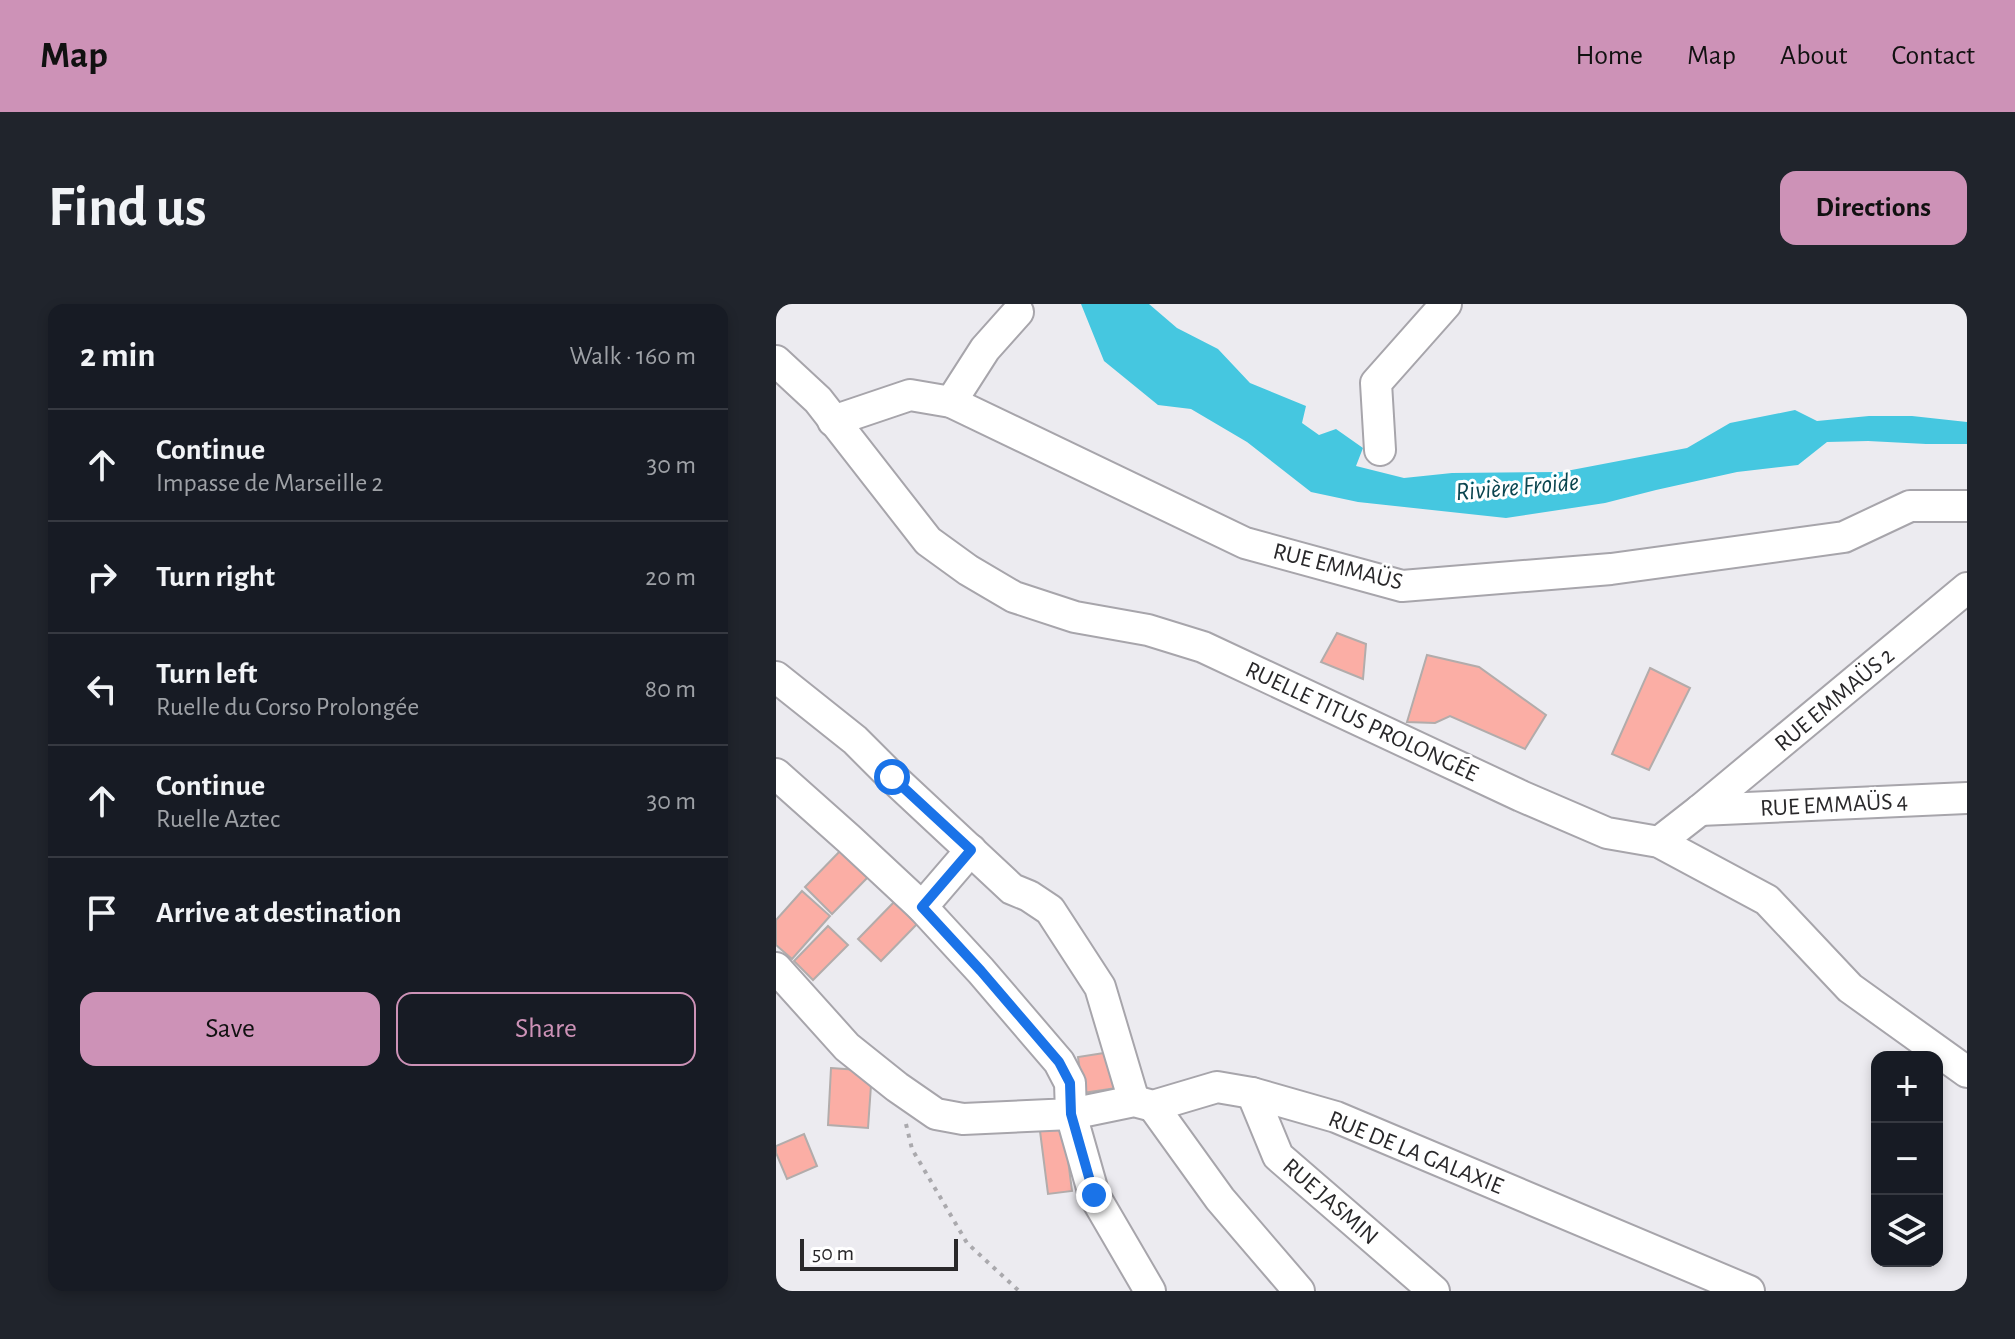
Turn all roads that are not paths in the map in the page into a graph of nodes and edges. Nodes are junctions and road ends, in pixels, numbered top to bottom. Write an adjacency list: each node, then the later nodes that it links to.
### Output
1 (1446, 304): 6 (street)
2 (1018, 312): 4 (street)
3 (776, 361): 5 (street, RUELLE TITUS PROLONGÉE)
4 (951, 402): 5 (street, RUE EMMAÜS); 7 (street, RUE EMMAÜS)
5 (833, 421): 13 (street, RUELLE TITUS PROLONGÉE)
6 (1380, 450)
7 (1967, 506)
8 (1967, 588): 12 (street, RUE EMMAÜS 2)
9 (776, 677): 14 (street)
10 (776, 774): 15 (street)
11 (1967, 798): 12 (street, RUE EMMAÜS 4)
12 (1700, 810): 13 (street, RUE EMMAÜS 2)
13 (1659, 842): 17 (street, RUELLE TITUS PROLONGÉE)
14 (971, 850): 15 (street); 19 (street)
15 (922, 907): 20 (street)
16 (776, 968): 20 (street, RUE DE LA GALAXIE)
17 (1967, 1072)
18 (1252, 1093): 19 (street, RUE DE LA GALAXIE); 23 (street, RUE JASMIN); 24 (street, RUE DE LA GALAXIE)
19 (1144, 1103): 20 (street, RUE DE LA GALAXIE); 22 (street)
20 (1071, 1114): 21 (street)
21 (1150, 1291)
22 (1299, 1291)
23 (1434, 1291)
24 (1749, 1291)

